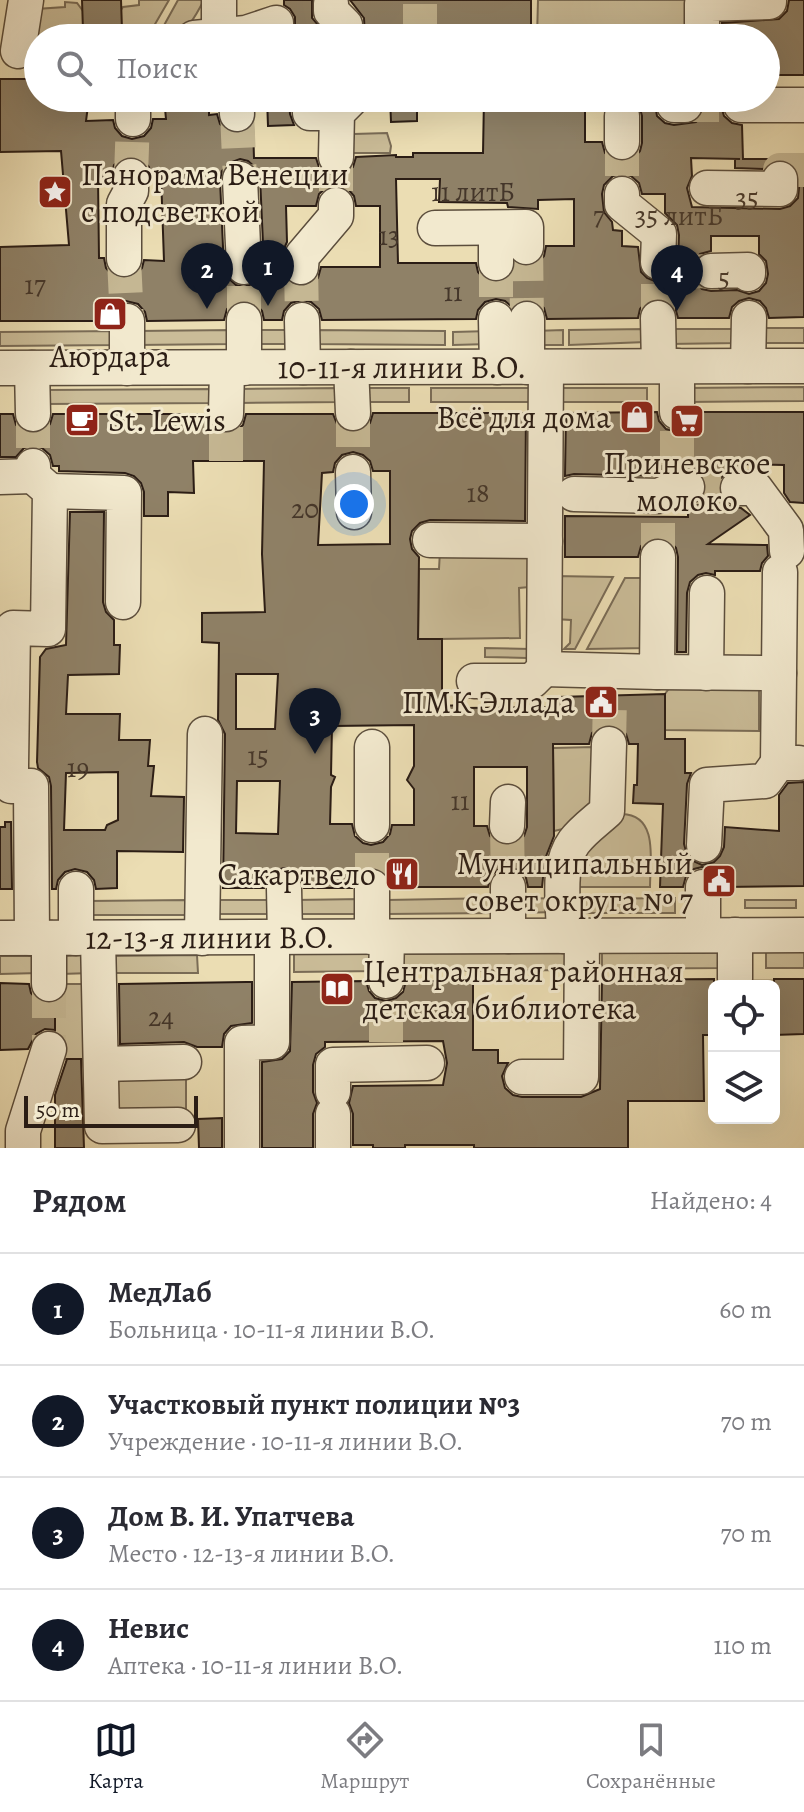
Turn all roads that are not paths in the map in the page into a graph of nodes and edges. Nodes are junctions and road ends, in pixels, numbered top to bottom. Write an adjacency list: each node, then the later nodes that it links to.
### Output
1 (26, 0): 10 (street)
2 (219, 0): 6 (street)
3 (769, 0): 9 (street)
4 (331, 4): 8 (street)
5 (276, 23): 7 (street)
6 (210, 24)
7 (273, 24)
8 (344, 24)
9 (702, 24)
10 (18, 51)
11 (780, 105): 12 (street)
12 (804, 105)
13 (323, 112): 14 (street)
14 (336, 157)
15 (131, 176): 24 (street)
16 (240, 179): 26 (street)
17 (780, 179): 18 (street)
18 (707, 188)
19 (622, 194): 28 (street)
20 (336, 205): 27 (street)
21 (435, 228): 22 (street)
22 (496, 228): 23 (street); 25 (street)
23 (526, 247)
24 (124, 259)
25 (496, 263)
26 (244, 267)
27 (301, 267)
28 (748, 274)
29 (658, 318): 35 (street)
30 (749, 318): 36 (street)
31 (512, 319): 40 (street)
32 (244, 320): 43 (street)
33 (302, 320): 38 (street)
34 (127, 321): 42 (street)
35 (668, 366): 36 (street, 10-11-я линии В.О.); 40 (street, 10-11-я линии В.О.); 44 (street)
36 (748, 366): 37 (street, 10-11-я линии В.О.)
37 (804, 366)
38 (303, 367): 39 (street, 10-11-я линии В.О.); 43 (street, 10-11-я линии В.О.)
39 (351, 367): 40 (street, 10-11-я линии В.О.); 45 (street)
40 (523, 367): 55 (street)
41 (16, 368): 42 (street, 10-11-я линии В.О.); 46 (street)
42 (127, 368): 43 (street, 10-11-я линии В.О.)
43 (235, 368): 47 (street)
44 (677, 412)
45 (353, 413)
46 (33, 414)
47 (226, 414)
48 (353, 472): 53 (street)
49 (29, 478): 58 (street); 59 (street)
50 (738, 488): 63 (street)
51 (672, 490): 52 (street)
52 (574, 494)
53 (354, 512)
54 (430, 540): 55 (street)
55 (545, 541): 60 (street)
56 (658, 557): 61 (street)
57 (707, 593): 62 (street)
58 (123, 602)
59 (7, 628): 68 (street)
60 (544, 669): 61 (street); 64 (street)
61 (657, 672): 62 (street)
62 (706, 673): 63 (street)
63 (779, 673): 70 (street)
64 (474, 681)
65 (205, 734): 83 (street)
66 (609, 744): 79 (street)
67 (372, 747): 69 (street)
68 (5, 765): 82 (street)
69 (372, 825)
70 (704, 845)
71 (372, 887): 81 (street)
72 (508, 887): 78 (street)
73 (703, 887): 76 (street)
74 (284, 888): 80 (street)
75 (76, 889): 82 (street)
76 (731, 935): 77 (street, 12-13-я линии В.О.); 79 (street, 12-13-я линии В.О.); 84 (street)
77 (804, 935)
78 (508, 936): 79 (street, 12-13-я линии В.О.); 81 (street, 12-13-я линии В.О.)
79 (573, 936): 91 (street)
80 (278, 937): 81 (street, 12-13-я линии В.О.); 83 (street, 12-13-я линии В.О.); 94 (street)
81 (379, 937): 85 (street)
82 (51, 938): 83 (street, 12-13-я линии В.О.); 86 (street); 90 (street)
83 (202, 938)
84 (745, 979)
85 (386, 981)
86 (49, 984)
87 (49, 1049): 93 (street)
88 (184, 1062): 90 (street)
89 (427, 1063): 95 (street)
90 (101, 1064): 92 (street)
91 (522, 1077)
92 (178, 1125)
93 (23, 1148)
94 (242, 1148)
95 (333, 1148)

